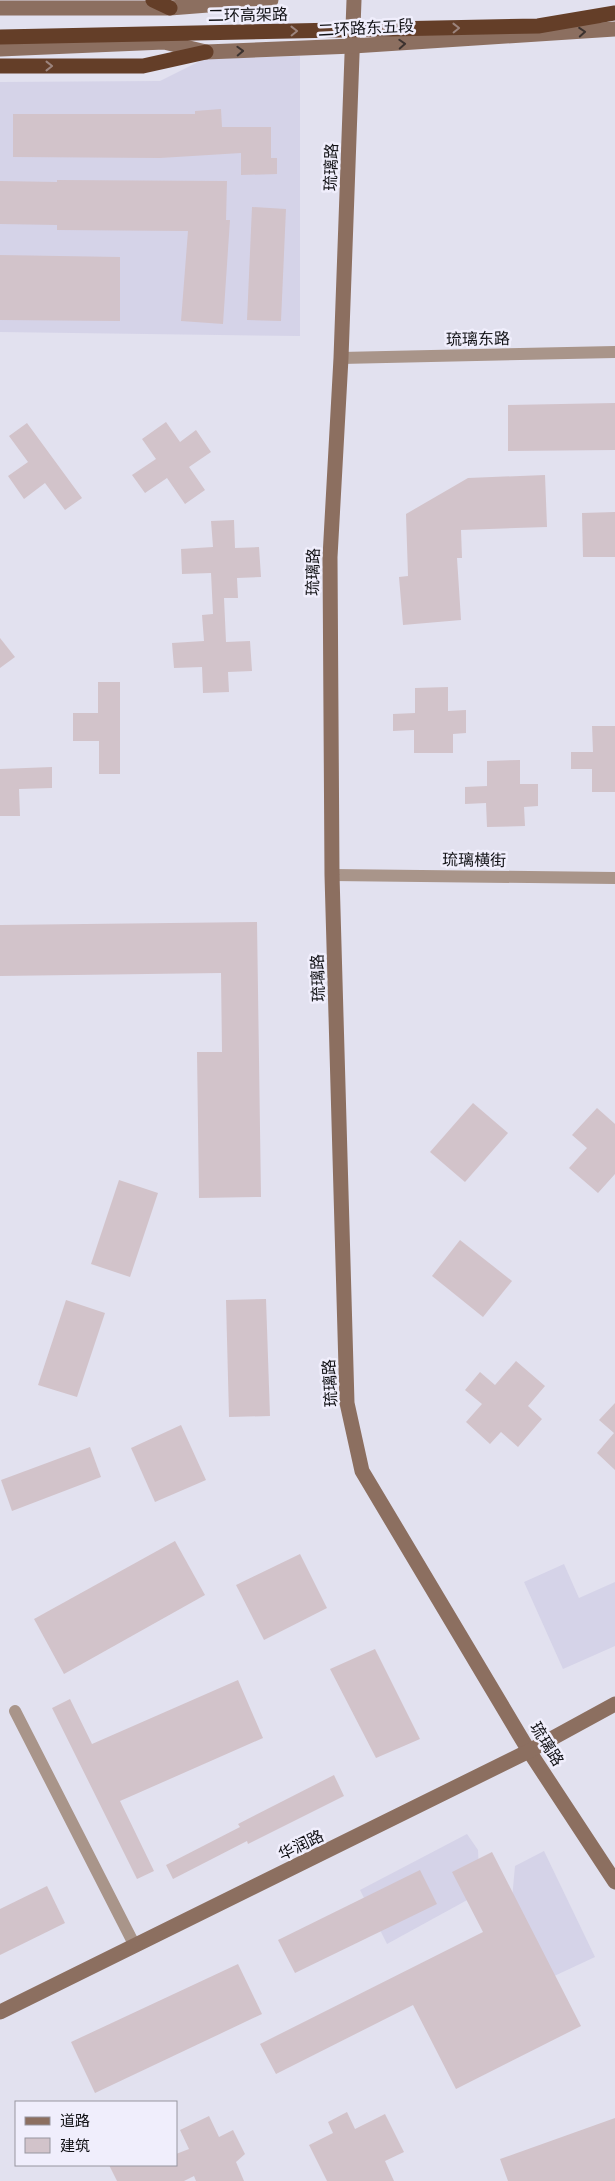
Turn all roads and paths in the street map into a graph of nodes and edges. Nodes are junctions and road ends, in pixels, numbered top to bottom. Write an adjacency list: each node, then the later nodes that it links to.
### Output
1 (153, 0): 5 (highway)
2 (272, 0): 5 (street)
3 (354, 0): 9 (street, 琉璃路)
4 (0, 8): 5 (street)
5 (170, 8)
6 (615, 13): 8 (highway, 二环高架路, one-way to 6, bridge)
7 (615, 29): 9 (street, 二环路东五段, one-way to 7)
8 (0, 37)
9 (353, 46): 11 (street, 二环路东五段, one-way to 9); 14 (street, 琉璃路)
10 (0, 49): 11 (street, 二环路东五段)
11 (206, 52): 12 (highway, one-way to 11)
12 (0, 66)
13 (615, 352): 14 (street, 琉璃东路)
14 (341, 358): 15 (street, 琉璃路)
15 (332, 875): 16 (street, 琉璃横街); 19 (street, 琉璃路)
16 (615, 878)
17 (615, 1704): 19 (street, 华润路)
18 (15, 1711): 21 (street)
19 (529, 1751): 20 (street, 琉璃路); 21 (street, 华润路)
20 (615, 1882)
21 (135, 1946): 22 (street, 华润路)
22 (0, 2012)

